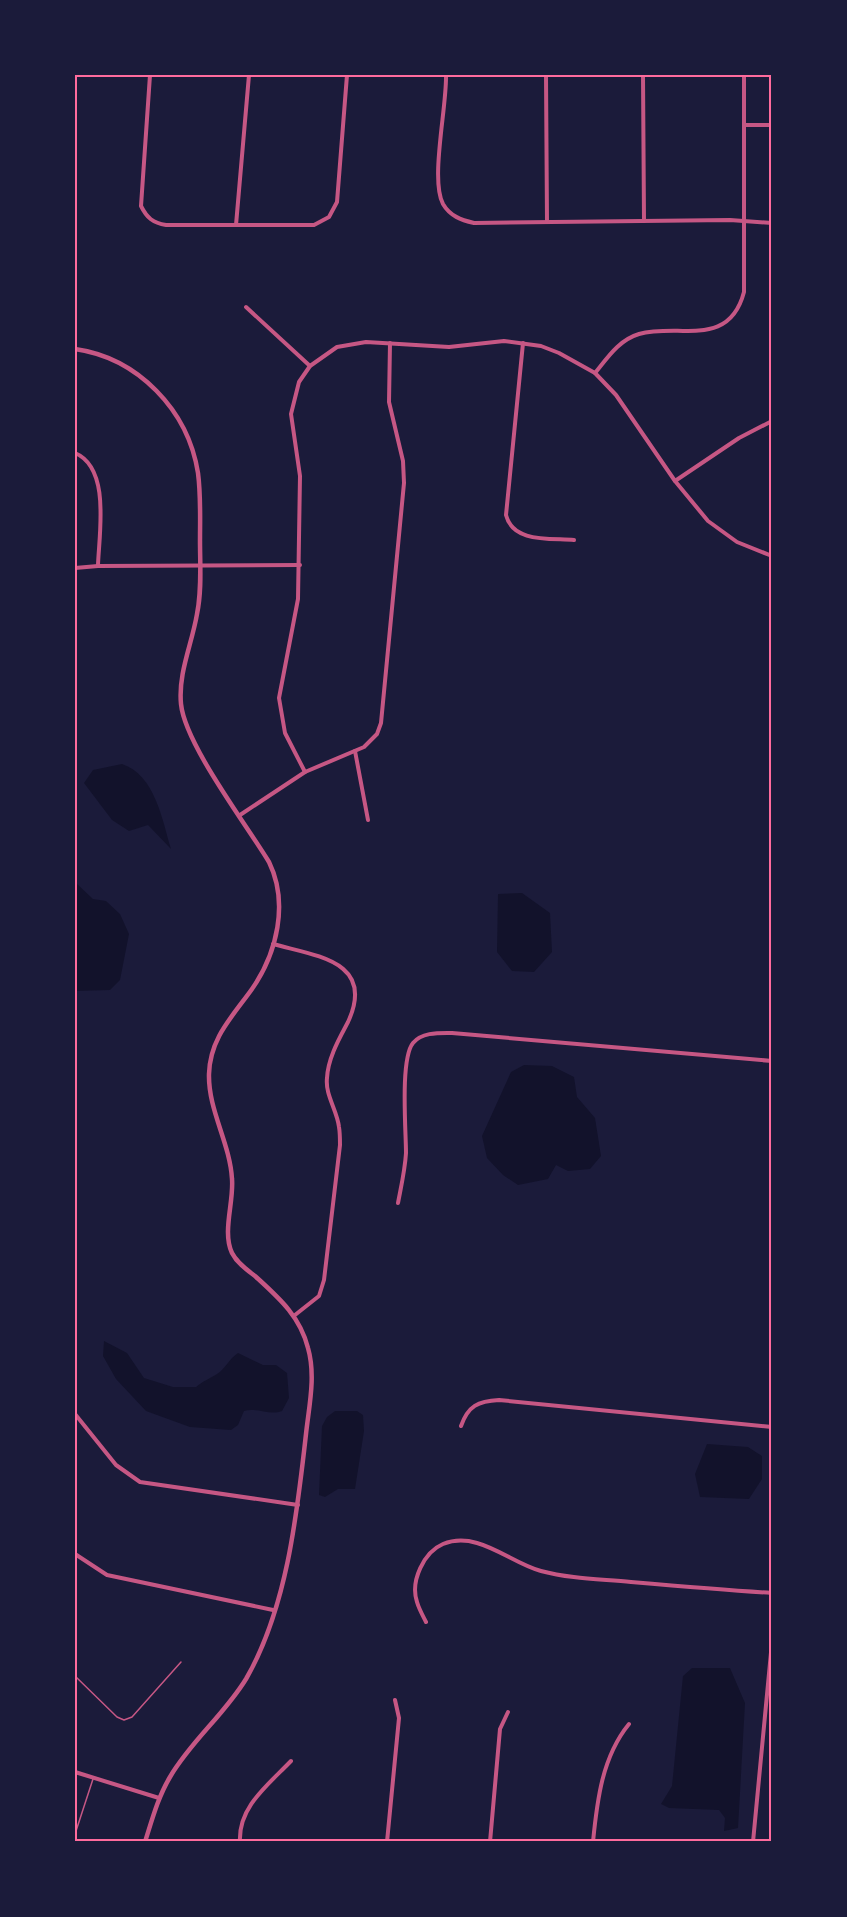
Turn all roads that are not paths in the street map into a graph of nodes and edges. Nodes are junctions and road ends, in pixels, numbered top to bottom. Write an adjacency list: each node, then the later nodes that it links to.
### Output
1 (150, 75): 14 (street)
2 (249, 75): 14 (street)
3 (347, 75): 14 (street)
4 (446, 75): 11 (street)
5 (546, 75): 11 (street)
6 (643, 75): 10 (street)
7 (744, 75): 8 (street)
8 (744, 125): 9 (street); 12 (street)
9 (772, 125)
10 (644, 221): 11 (street); 12 (street)
11 (547, 222)
12 (744, 222): 13 (street); 20 (street)
13 (772, 223)
14 (236, 225)
15 (246, 307): 19 (street)
16 (390, 343): 17 (street); 19 (street); 30 (street)
17 (523, 343): 20 (street); 24 (street)
18 (75, 349): 28 (street)
19 (310, 366): 26 (street)
20 (595, 373): 23 (street)
21 (772, 421): 23 (street)
22 (75, 453): 27 (street)
23 (675, 481): 25 (street)
24 (574, 540)
25 (772, 556)
26 (300, 565): 28 (street); 31 (street)
27 (98, 566): 28 (street); 29 (street)
28 (200, 567): 32 (street)
29 (75, 568)
30 (355, 751): 31 (street); 33 (street)
31 (304, 772): 32 (street)
32 (240, 815): 34 (street)
33 (368, 820)
34 (273, 944): 37 (street); 37 (street)
35 (772, 1061): 36 (street)
36 (398, 1203)
37 (295, 1315): 41 (street)
38 (75, 1414): 41 (street)
39 (461, 1426): 40 (street)
40 (772, 1426)
41 (298, 1505): 44 (street)
42 (75, 1554): 44 (street)
43 (772, 1593): 45 (street)
44 (273, 1610): 56 (street)
45 (426, 1622)
46 (772, 1642): 48 (street)
47 (181, 1662): 49 (lane)
48 (771, 1671): 63 (street)
49 (75, 1676)
50 (395, 1700): 60 (street)
51 (508, 1712): 61 (street)
52 (629, 1724): 62 (street)
53 (291, 1761): 59 (street)
54 (75, 1772): 55 (street)
55 (94, 1778): 56 (street); 57 (lane)
56 (159, 1798): 58 (street)
57 (75, 1834)
58 (145, 1842)
59 (240, 1842)
60 (387, 1842)
61 (490, 1842)
62 (593, 1842)
63 (753, 1842)

